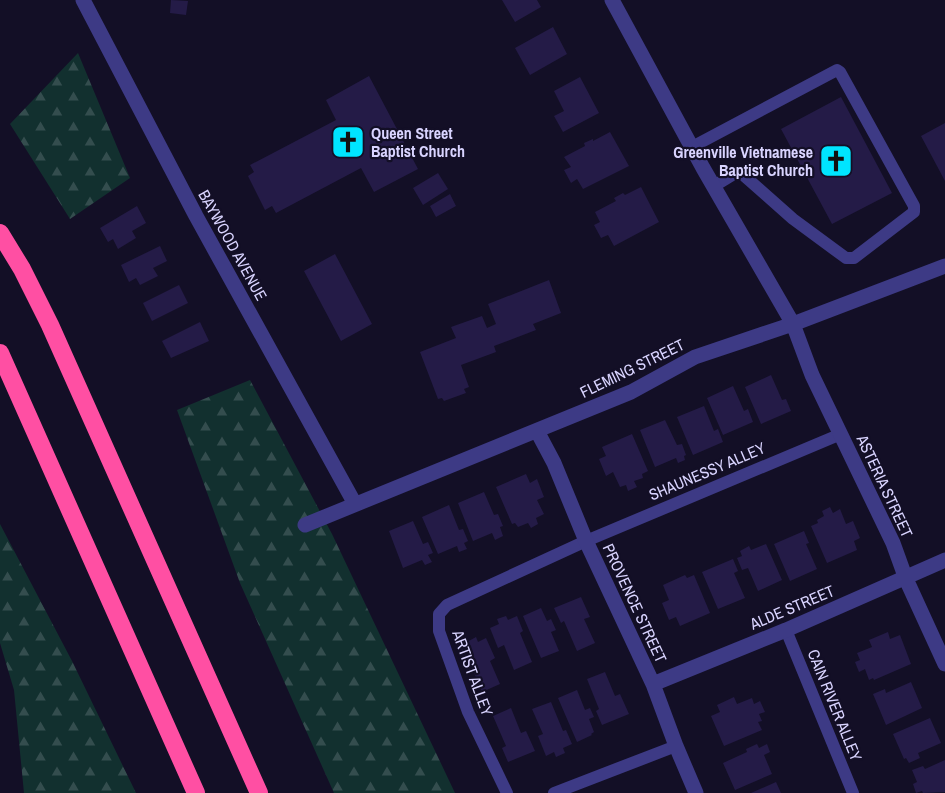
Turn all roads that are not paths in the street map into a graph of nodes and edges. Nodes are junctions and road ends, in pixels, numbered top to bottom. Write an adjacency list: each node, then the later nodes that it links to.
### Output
1 (83, 0): 11 (street, BAYWOOD AVENUE)
2 (612, 0): 3 (street, ASTERIA STREET)
3 (692, 147): 4 (street, ASTERIA STREET); 4 (lane)
4 (714, 186): 7 (street, ASTERIA STREET)
5 (0, 233): 21 (highway)
6 (945, 266): 7 (street, FLEMING STREET)
7 (793, 324): 9 (street, FLEMING STREET); 10 (street, ASTERIA STREET)
8 (0, 353): 20 (highway)
9 (537, 431): 11 (street, FLEMING STREET); 13 (street, PROVENCE STREET)
10 (841, 434): 13 (lane, SHAUNESSY ALLEY); 15 (street, ASTERIA STREET)
11 (354, 504): 12 (street, FLEMING STREET)
12 (305, 525)
13 (586, 541): 18 (street, PROVENCE STREET); 22 (lane, ARTIST ALLEY)
14 (945, 560): 15 (street, ALDE STREET)
15 (906, 579): 16 (street, ALDE STREET); 17 (street, ASTERIA STREET)
16 (786, 630): 18 (street, ALDE STREET); 25 (lane, CAIN RIVER ALLEY)
17 (945, 664)
18 (653, 684): 19 (street, PROVENCE STREET)
19 (676, 747): 23 (lane); 24 (street, PROVENCE STREET)
20 (196, 793)
21 (259, 793)
22 (507, 793)
23 (554, 793)
24 (696, 793)
25 (853, 793)

